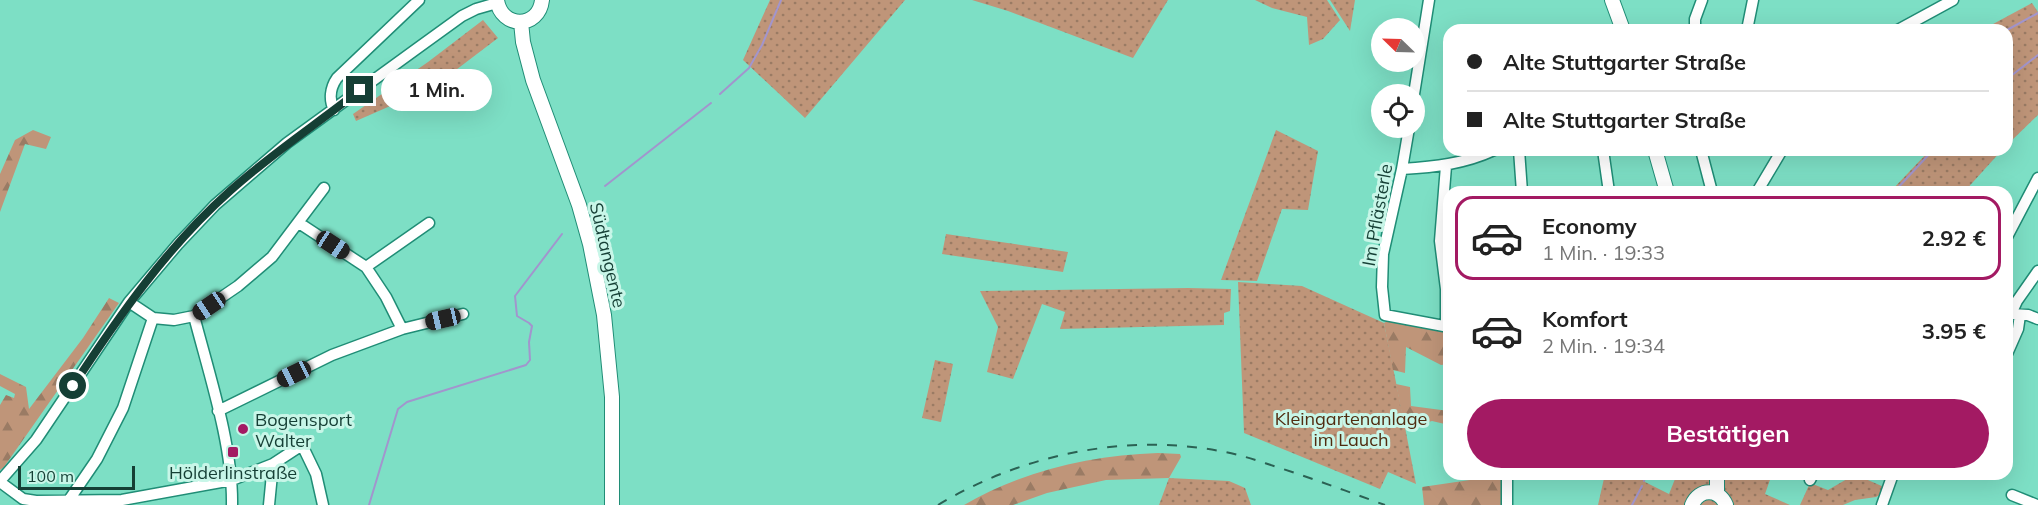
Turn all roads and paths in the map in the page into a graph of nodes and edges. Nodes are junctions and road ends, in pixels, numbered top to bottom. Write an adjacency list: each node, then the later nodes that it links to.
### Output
1 (419, 0): 15 (street)
2 (542, 0): 9 (main road)
3 (1430, 0): 14 (street)
4 (1612, 0): 10 (main road)
5 (1701, 0): 11 (street)
6 (1753, 0): 12 (street)
7 (1953, 0): 13 (street)
8 (497, 1): 9 (main road); 15 (street)
9 (521, 22): 64 (main road, Südtangente)
10 (1621, 24)
11 (1695, 24)
12 (1747, 24)
13 (1909, 24)
14 (1416, 84)
15 (334, 110): 40 (street)
16 (1407, 138): 24 (street, Im Pflästerle)
17 (1481, 156): 23 (street)
18 (1520, 156): 27 (street)
19 (1604, 156): 28 (street)
20 (1657, 156): 29 (main road)
21 (1703, 156): 30 (street)
22 (1778, 156): 31 (street)
23 (1446, 166): 24 (street); 26 (street)
24 (1402, 169): 46 (street, Im Pflästerle)
25 (2038, 178): 36 (street)
26 (1444, 186)
27 (1522, 186)
28 (1609, 186)
29 (1665, 186)
30 (1710, 186)
31 (1761, 186)
32 (324, 188): 34 (street)
33 (1443, 204): 37 (street)
34 (299, 223): 38 (street); 43 (street)
35 (429, 223): 38 (street)
36 (2013, 226)
37 (1443, 265)
38 (366, 267): 47 (street)
39 (2038, 271): 42 (street)
40 (129, 302): 44 (street); 56 (street)
41 (463, 314): 47 (street)
42 (2013, 314): 45 (street); 48 (street)
43 (194, 316): 44 (street); 49 (street)
44 (153, 318): 60 (street)
45 (2038, 319)
46 (1443, 325)
47 (402, 329): 49 (street)
48 (2013, 340)
49 (218, 411): 51 (street)
50 (273, 464): 51 (street); 62 (street); 63 (street)
51 (232, 480): 59 (street); 61 (street)
52 (1507, 480): 65 (street)
53 (1710, 480): 57 (main road)
54 (1715, 480): 57 (main road)
55 (1890, 480): 68 (street)
56 (0, 481): 60 (street)
57 (1711, 493): 66 (main road); 67 (main road)
58 (2012, 495): 69 (street)
59 (164, 499): 60 (street)
60 (69, 500)
61 (232, 505)
62 (269, 505)
63 (322, 505)
64 (612, 505)
65 (1507, 505)
66 (1692, 505)
67 (1726, 505)
68 (1882, 505)
69 (2037, 505)

